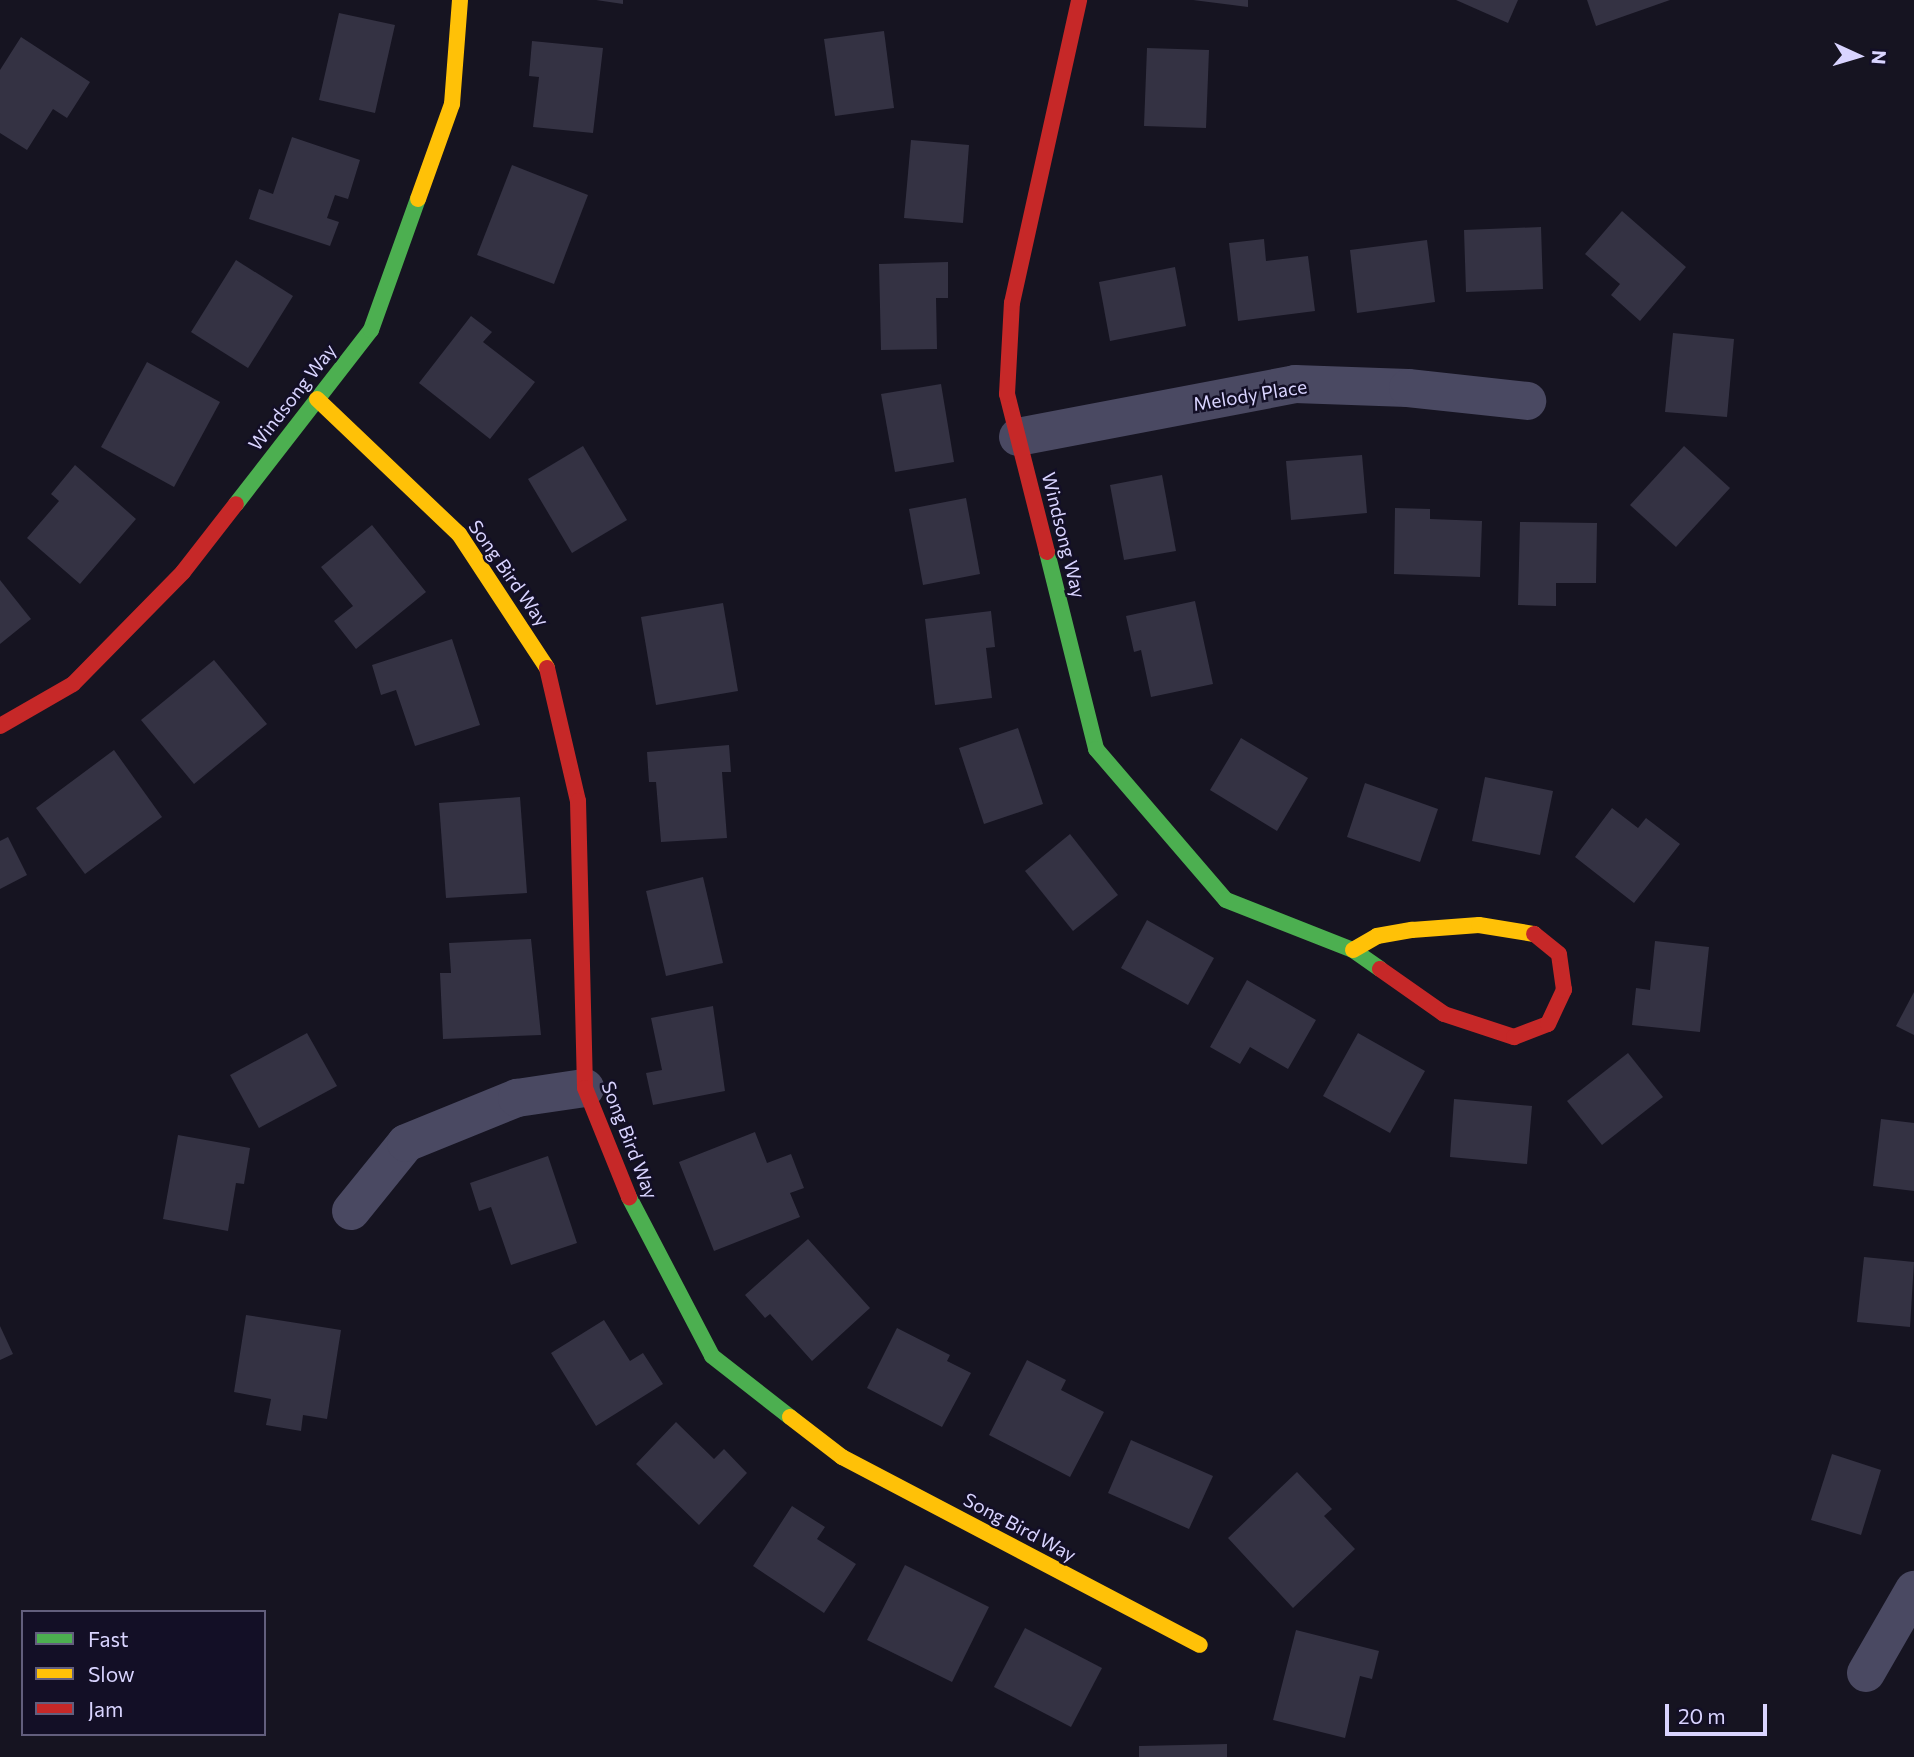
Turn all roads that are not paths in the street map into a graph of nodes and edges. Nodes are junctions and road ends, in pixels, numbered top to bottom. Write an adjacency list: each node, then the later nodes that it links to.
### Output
1 (460, 0): 3 (street, Windsong Way)
2 (1079, 0): 5 (street, Windsong Way)
3 (317, 399): 6 (street, Windsong Way); 8 (street, Song Bird Way)
4 (1527, 401): 5 (street, Melody Place)
5 (1018, 437): 7 (street, Windsong Way)
6 (0, 726)
7 (1353, 950): 7 (street, Windsong Way)
8 (585, 1088): 9 (street); 11 (street, Song Bird Way)
9 (351, 1211)
10 (1914, 1590): 12 (street)
11 (1200, 1646)
12 (1866, 1673)

